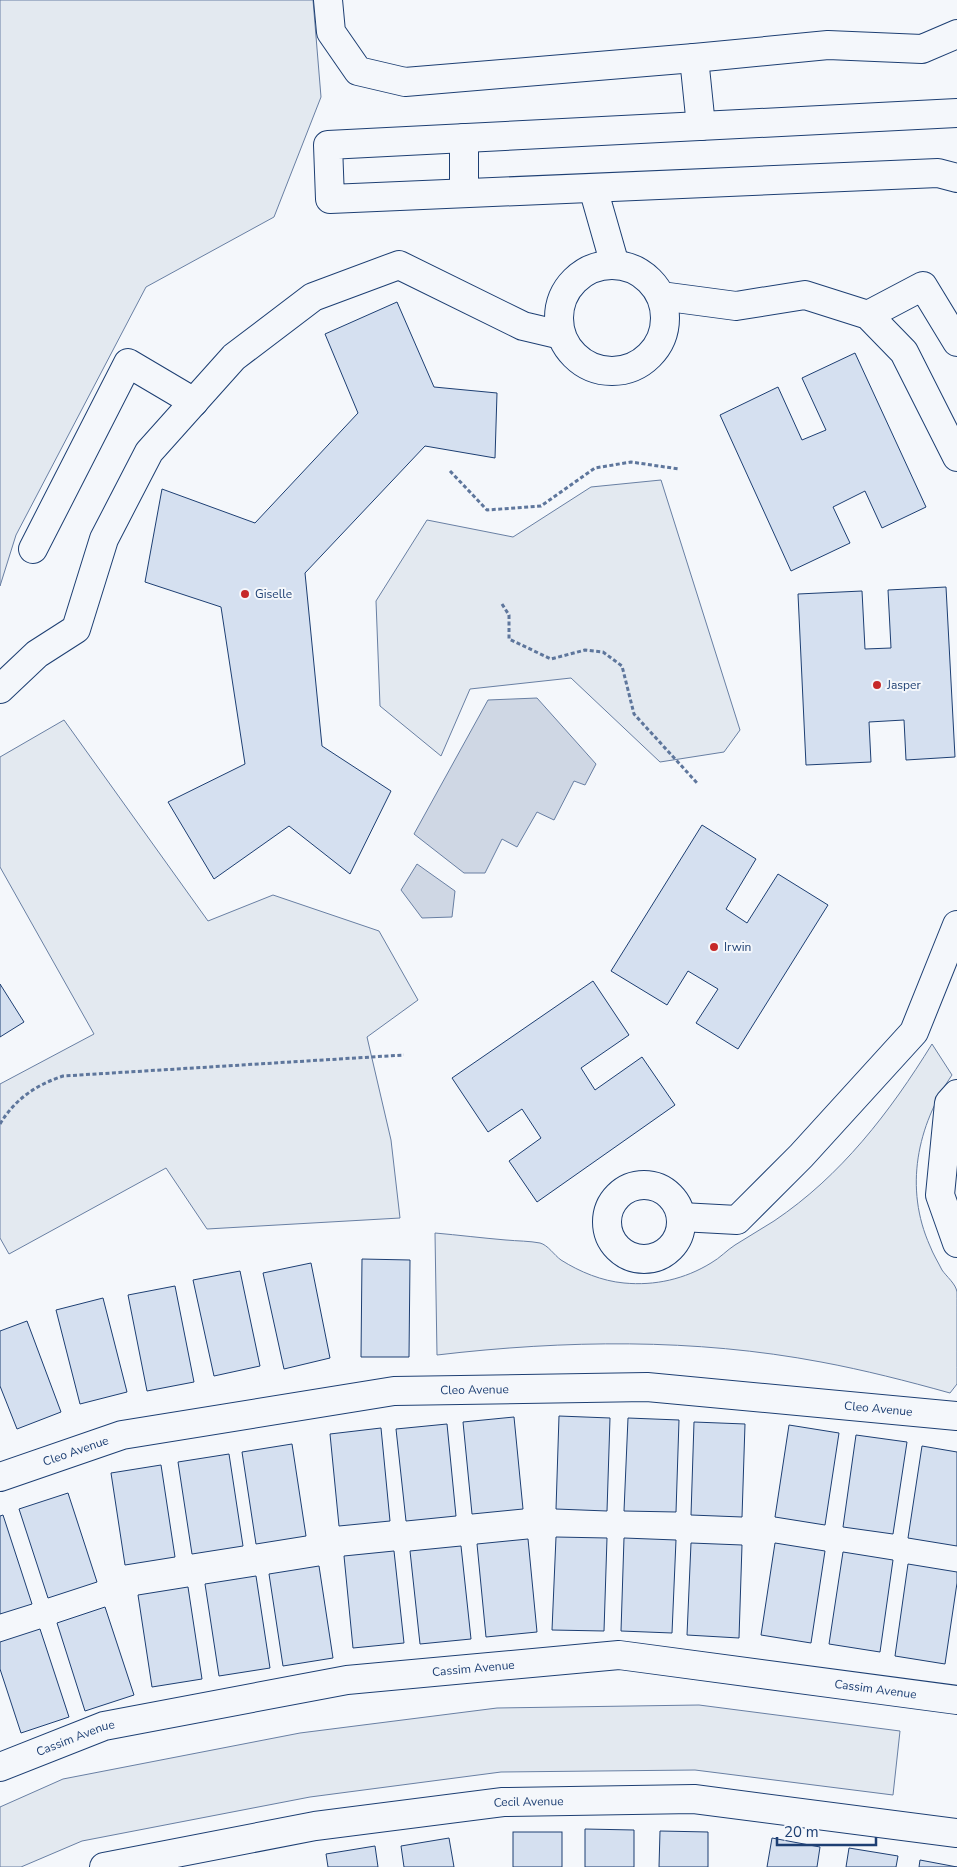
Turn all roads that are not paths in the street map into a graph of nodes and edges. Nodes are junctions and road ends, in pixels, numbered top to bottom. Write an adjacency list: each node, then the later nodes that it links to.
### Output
1 (328, 0): 3 (street)
2 (957, 34): 3 (street)
3 (694, 58): 5 (street)
4 (957, 113): 5 (street)
5 (701, 126): 6 (street)
6 (464, 138): 9 (street); 9 (street)
7 (957, 178): 8 (street)
8 (593, 188): 9 (street); 10 (street)
9 (464, 193)
10 (614, 265): 11 (street); 13 (street)
11 (661, 296): 12 (street); 13 (street)
12 (868, 315): 14 (street); 16 (street)
13 (561, 335): 15 (street)
14 (957, 342)
15 (194, 402): 17 (street); 18 (street)
16 (957, 457)
17 (33, 549)
18 (0, 689)
19 (957, 925): 21 (street)
20 (957, 1094): 22 (street)
21 (681, 1217)
22 (957, 1243)
23 (957, 1416): 24 (street, Cleo Avenue)
24 (0, 1477)
25 (957, 1700): 26 (street, Cassim Avenue)
26 (0, 1767)
27 (957, 1833): 28 (street, Cecil Avenue)
28 (104, 1867)

